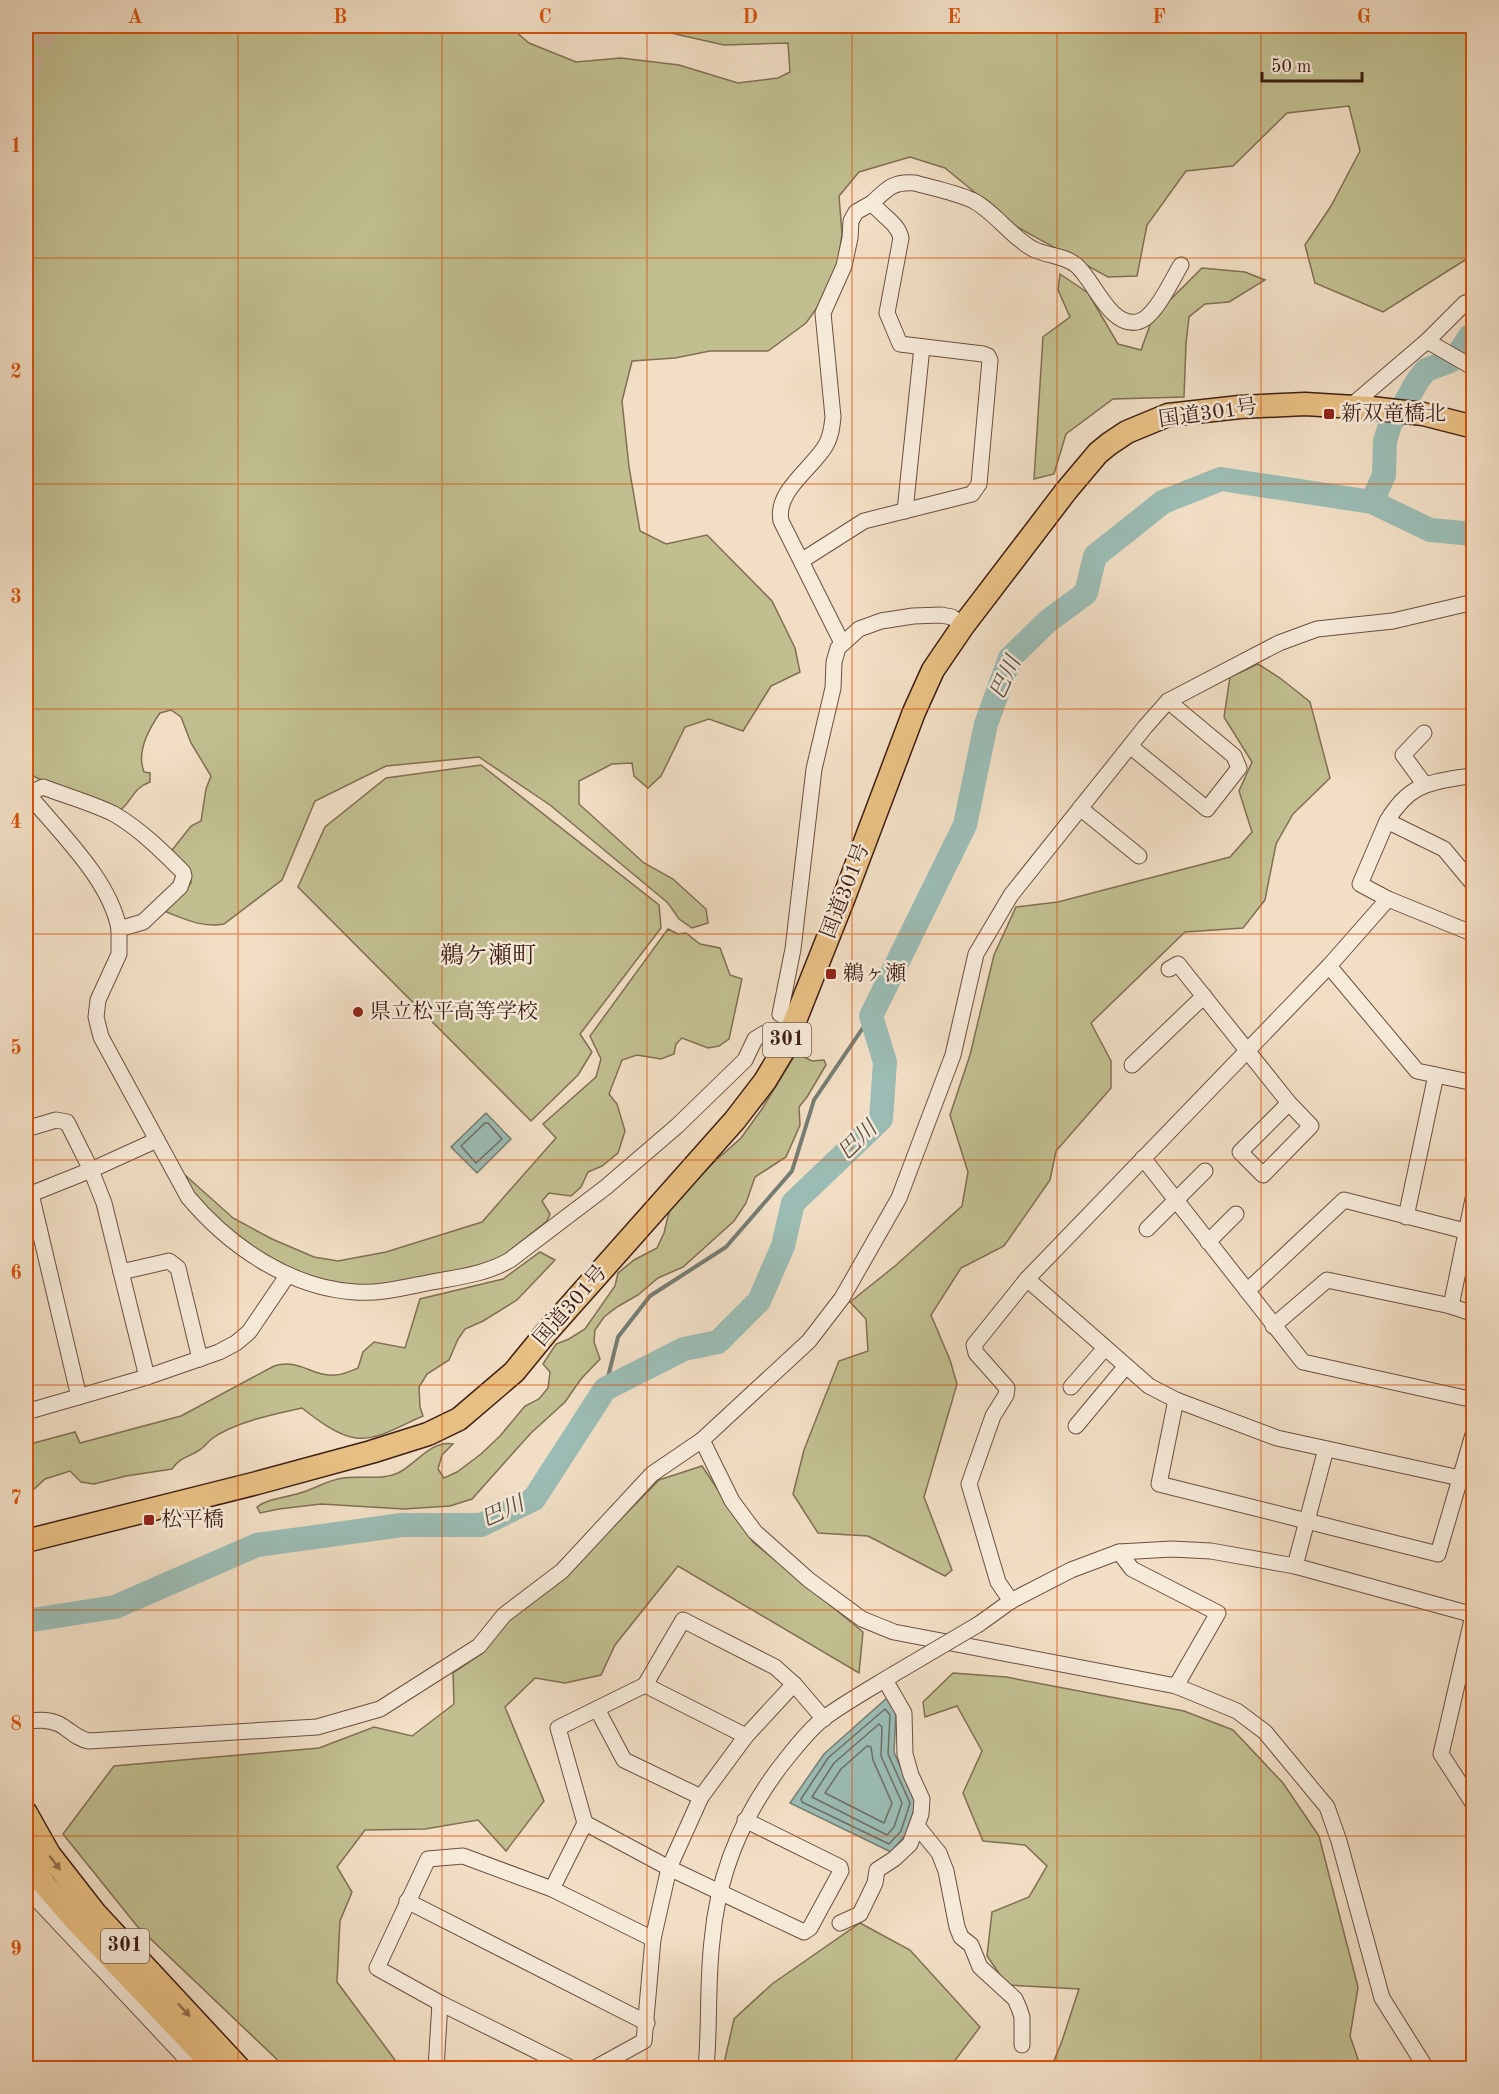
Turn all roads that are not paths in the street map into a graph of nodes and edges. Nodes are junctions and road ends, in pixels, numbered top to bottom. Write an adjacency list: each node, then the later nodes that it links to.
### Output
1 (872, 203): 2 (street); 5 (street); 10 (street)
2 (1181, 265)
3 (1473, 300): 4 (street)
4 (1432, 344): 6 (street); 7 (street)
5 (922, 347): 9 (street); 9 (street)
6 (1468, 365)
7 (1361, 407): 8 (highway, 国道301号 / 301); 12 (highway, 国道301号 / 301)
8 (1473, 427)
9 (904, 512): 10 (street)
10 (801, 561): 13 (street)
11 (1473, 602): 14 (street)
12 (963, 626): 13 (street); 30 (highway, 国道301号 / 301)
13 (842, 643): 30 (street)
14 (1168, 701): 16 (street); 16 (street)
15 (1424, 733): 18 (street)
16 (1130, 746): 20 (street)
17 (1473, 775): 18 (street)
18 (1425, 785): 21 (street)
19 (27, 792): 25 (street); 25 (street)
20 (1080, 808): 22 (street); 67 (street)
21 (1387, 821): 23 (street); 24 (street)
22 (1139, 856)
23 (1473, 885)
24 (1388, 899): 26 (street); 27 (street)
25 (119, 929): 37 (street)
26 (1473, 934)
27 (1329, 966): 31 (street); 33 (street)
28 (1169, 969): 29 (street)
29 (1204, 996): 31 (street); 32 (street)
30 (792, 1027): 50 (street); 71 (highway, 国道301号 / 301)
31 (1247, 1049): 35 (street); 38 (street)
32 (1132, 1065)
33 (1436, 1075): 34 (street); 45 (street)
34 (1473, 1083)
35 (1289, 1103): 35 (street)
36 (26, 1129): 39 (street)
37 (157, 1140): 39 (street); 50 (street)
38 (1143, 1158): 43 (street); 51 (street)
39 (91, 1170): 42 (street); 49 (street)
40 (1205, 1171): 43 (street)
41 (1473, 1194): 47 (street)
42 (28, 1195): 61 (street)
43 (1176, 1200): 46 (street); 48 (street)
44 (1236, 1214): 48 (street)
45 (1406, 1216): 47 (street); 52 (street)
46 (1147, 1229)
47 (1465, 1231): 53 (street)
48 (1208, 1242): 52 (street)
49 (121, 1272): 57 (street); 59 (street)
50 (287, 1276): 57 (street)
51 (1027, 1279): 56 (street); 74 (street)
52 (1247, 1291): 55 (street)
53 (1450, 1306): 54 (street); 55 (street)
54 (1473, 1314)
55 (1273, 1326): 63 (street)
56 (1105, 1348): 58 (street); 60 (street)
57 (200, 1359): 59 (street)
58 (1126, 1366): 62 (street); 65 (street)
59 (147, 1377): 61 (street)
60 (1071, 1387)
61 (79, 1396): 64 (street)
62 (1176, 1400): 68 (street); 70 (street)
63 (1473, 1400)
64 (26, 1412)
65 (1076, 1426)
66 (1473, 1431): 69 (street)
67 (702, 1440): 79 (street); 82 (street)
68 (1326, 1449): 69 (street); 70 (street)
69 (1460, 1478): 70 (street)
70 (1308, 1520): 73 (street)
71 (26, 1541)
72 (1119, 1552): 73 (street); 74 (street); 79 (street)
73 (1295, 1566): 75 (street)
74 (1011, 1600): 76 (street, bridge)
75 (1473, 1613): 85 (street)
76 (889, 1677): 81 (street); 89 (street)
77 (794, 1684): 78 (street); 81 (street); 83 (street)
78 (645, 1685): 80 (street); 83 (street)
79 (1176, 1686): 108 (street)
80 (597, 1709): 84 (street); 88 (street)
81 (824, 1719): 87 (street)
82 (26, 1721)
83 (746, 1736): 84 (street)
84 (701, 1797): 91 (street)
85 (1473, 1805)
86 (26, 1813): 104 (highway, 301, one-way to 104)
87 (745, 1820): 94 (street); 94 (street)
88 (585, 1823): 91 (street); 92 (street)
89 (918, 1827): 96 (street); 100 (street)
90 (26, 1854): 93 (highway, 301)
91 (669, 1868): 94 (street); 97 (street)
92 (552, 1889): 95 (street); 97 (street)
93 (34, 1890): 102 (street); 103 (highway, 301)
94 (718, 1892): 107 (street)
95 (407, 1901): 98 (street); 99 (street)
96 (840, 1923)
97 (653, 1939): 99 (street)
98 (440, 2003): 101 (street); 105 (street)
99 (647, 2022): 106 (street)
100 (1022, 2045)
101 (561, 2066)
102 (195, 2068)
103 (216, 2068)
104 (239, 2068)
105 (436, 2068)
106 (595, 2068)
107 (706, 2068)
108 (1426, 2068)

